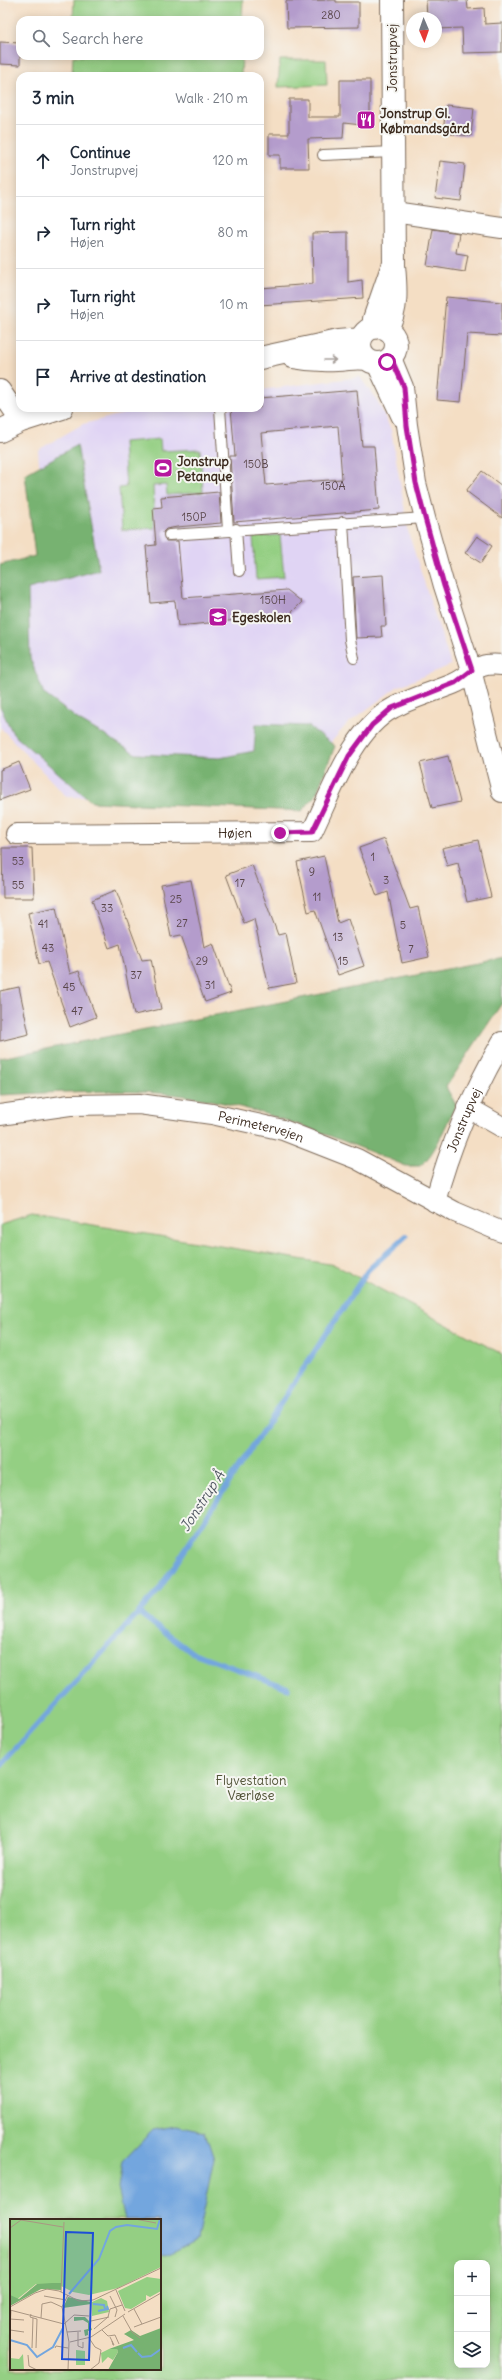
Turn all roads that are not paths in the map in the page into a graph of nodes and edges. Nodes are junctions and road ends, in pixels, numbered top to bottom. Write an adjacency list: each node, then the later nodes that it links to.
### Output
1 (392, 0): 2 (street, Jonstrupvej)
2 (393, 152): 3 (lane); 4 (street, Jonstrupvej)
3 (323, 156)
4 (394, 212): 5 (street); 6 (street, Jonstrupvej)
5 (502, 228)
6 (376, 346): 7 (street); 13 (street)
7 (269, 357)
8 (0, 390): 11 (street)
9 (49, 412): 11 (street)
10 (220, 412): 15 (lane)
11 (21, 421): 12 (street)
12 (0, 431)
13 (425, 518): 14 (lane); 20 (street)
14 (343, 522): 15 (lane); 18 (lane)
15 (232, 530): 16 (lane); 17 (lane)
16 (169, 535)
17 (239, 571)
18 (354, 658)
19 (502, 665): 20 (street)
20 (472, 670): 21 (street); 22 (street, Højen)
21 (502, 792)
22 (16, 834)
23 (502, 1042): 24 (street, Jonstrupvej)
24 (467, 1107): 26 (street); 27 (street, Jonstrupvej)
25 (0, 1115): 27 (street, Perimetervejen)
26 (502, 1127)
27 (435, 1202): 28 (street, Perimetervejen)
28 (502, 1232)

